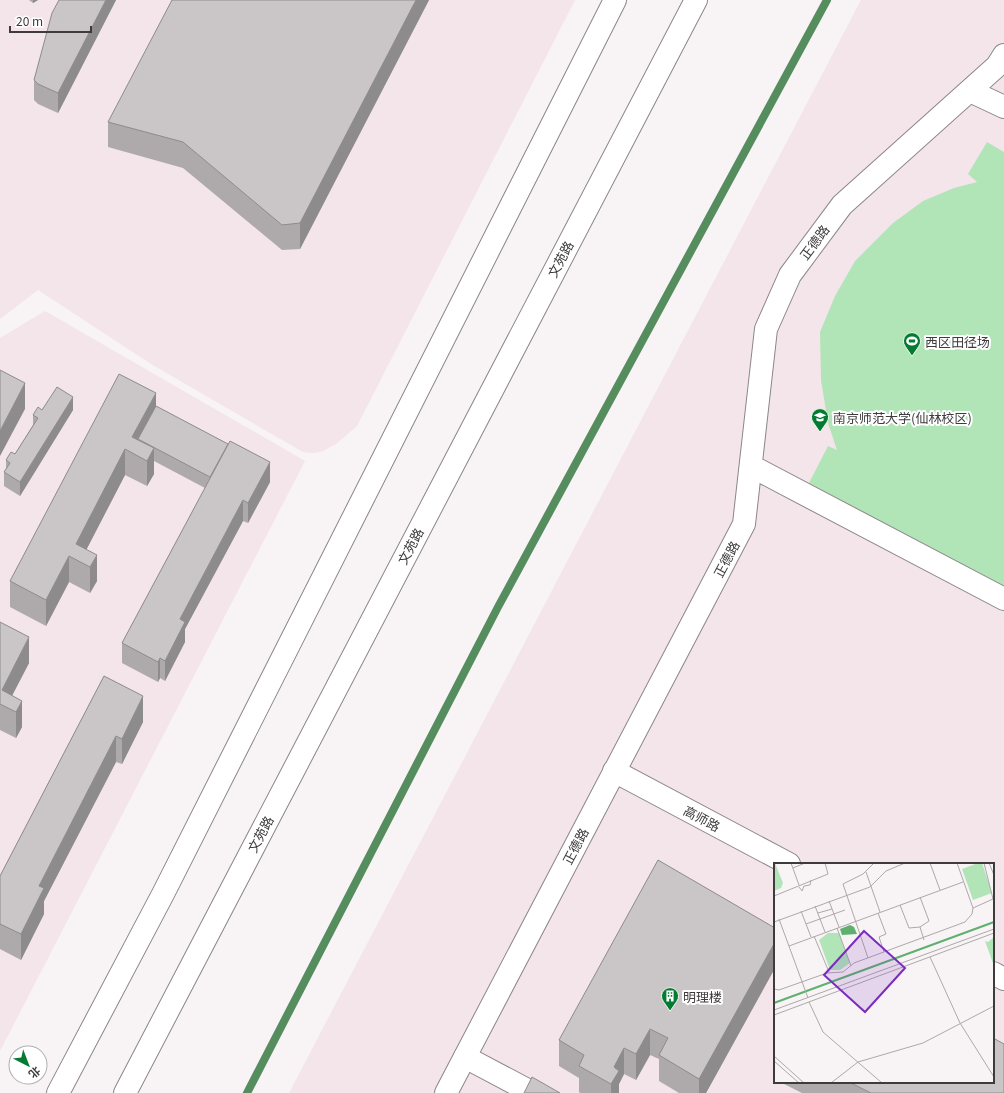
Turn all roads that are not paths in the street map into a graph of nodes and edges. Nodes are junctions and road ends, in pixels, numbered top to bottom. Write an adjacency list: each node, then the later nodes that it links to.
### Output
1 (615, 0): 13 (main road)
2 (696, 0): 14 (main road, 文苑路)
3 (1004, 55): 4 (main road, 正德路)
4 (970, 91): 5 (main road); 6 (main road, 正德路)
5 (1004, 107)
6 (751, 466): 7 (main road); 8 (main road, 正德路)
7 (1004, 599)
8 (614, 771): 9 (main road, 高师路); 12 (main road, 正德路)
9 (787, 863)
10 (994, 974): 11 (main road)
11 (1004, 979)
12 (465, 1056): 15 (main road, 正德路); 16 (main road)
13 (58, 1093)
14 (125, 1093)
15 (446, 1093)
16 (533, 1093)

